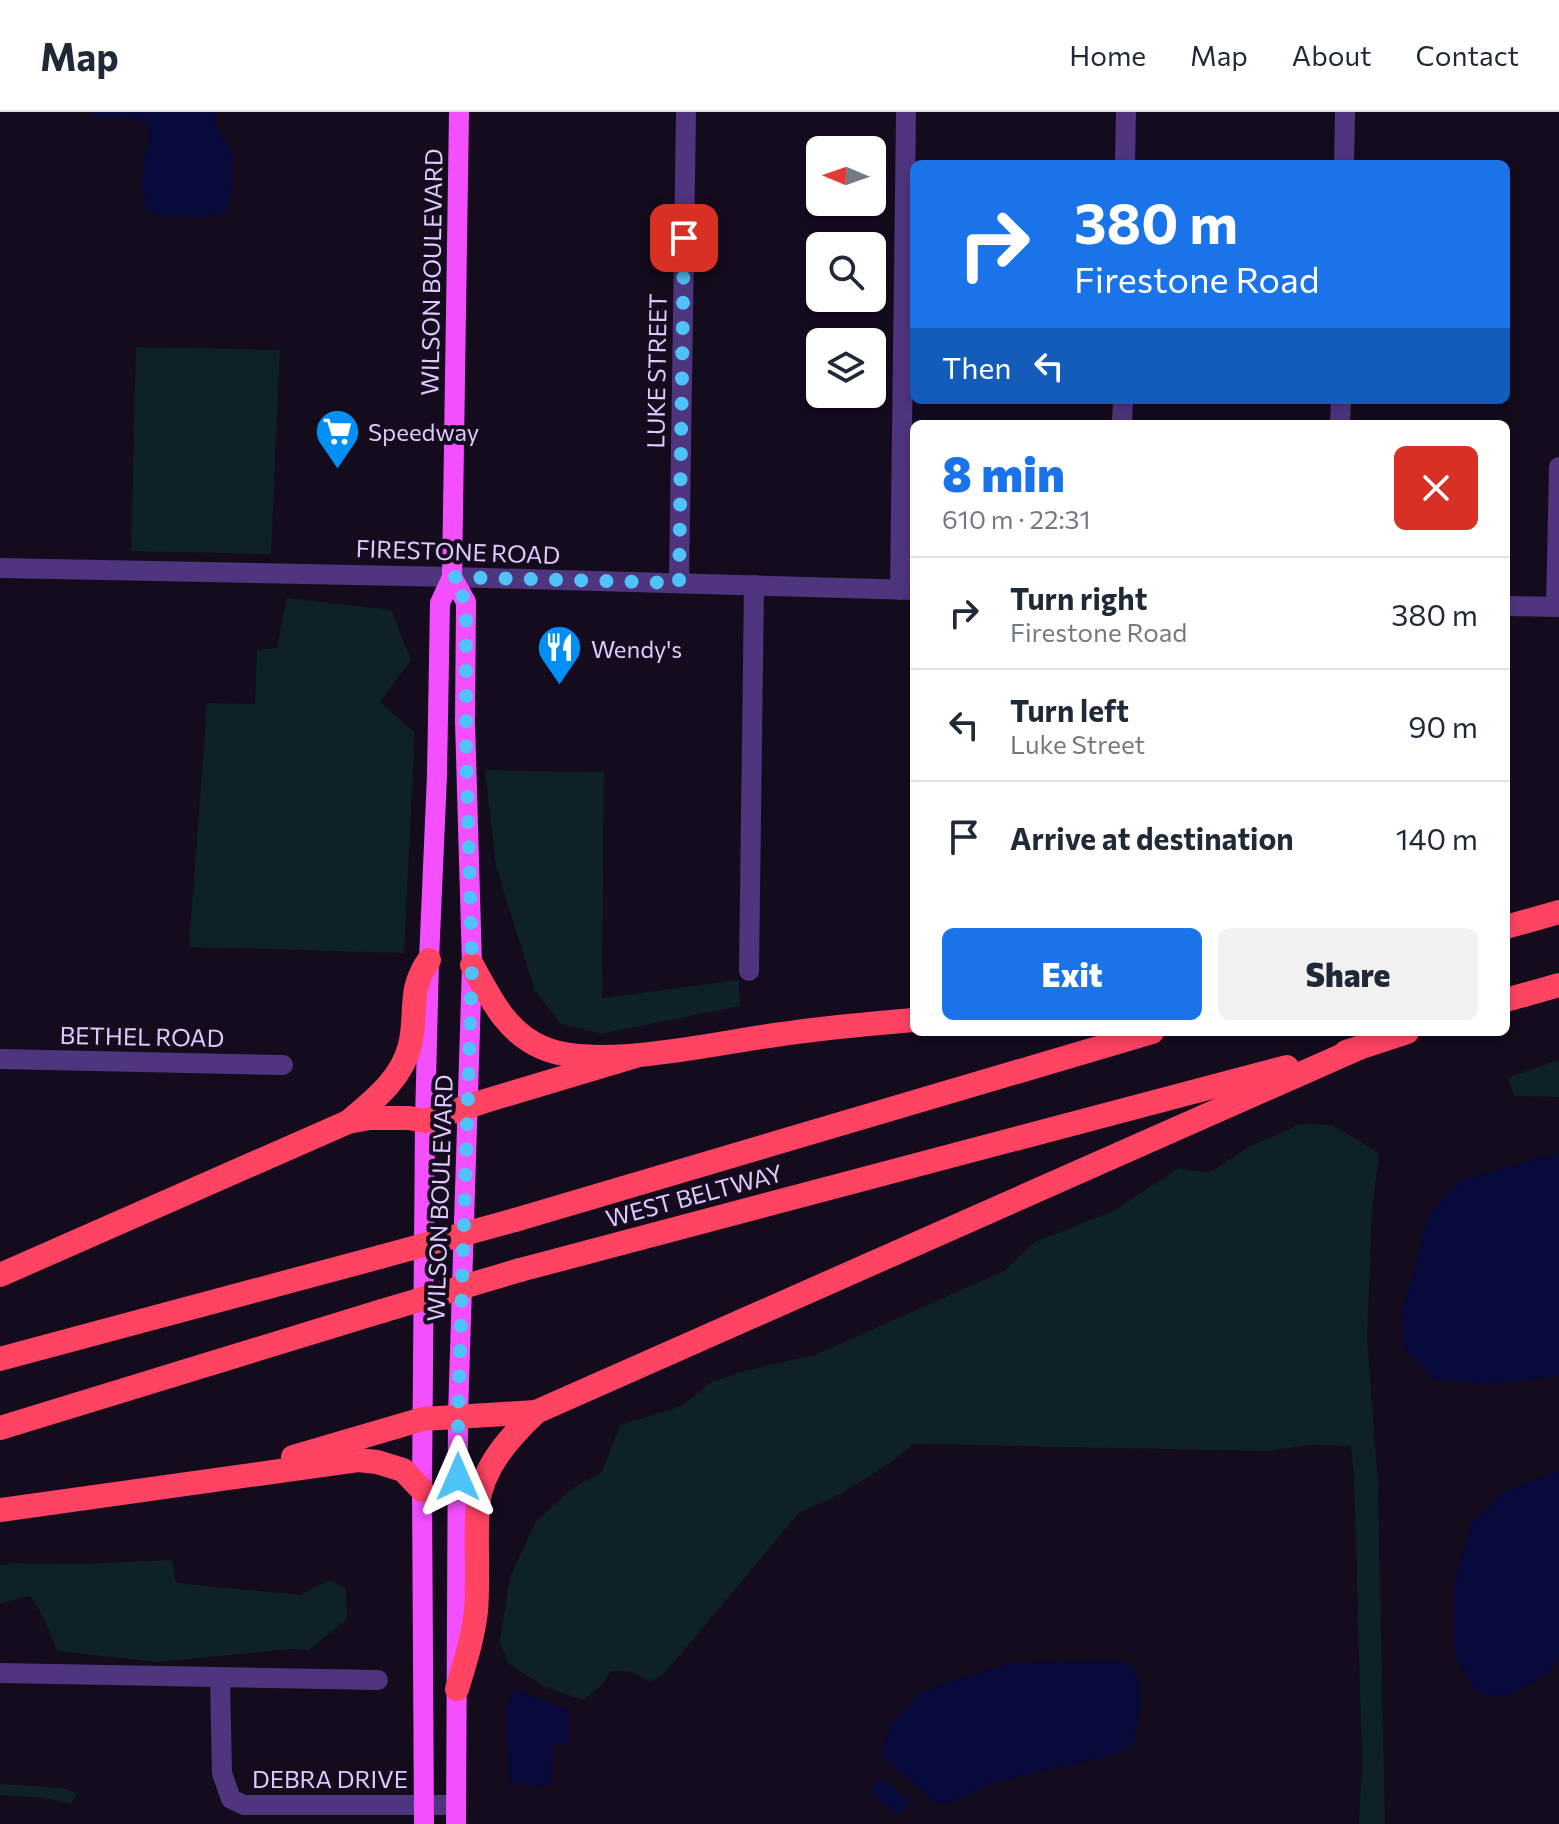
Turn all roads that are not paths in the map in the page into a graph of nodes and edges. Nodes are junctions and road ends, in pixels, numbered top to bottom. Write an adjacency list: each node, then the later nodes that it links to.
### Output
1 (459, 112): 10 (main road, WILSON BOULEVARD)
2 (686, 112): 11 (street, LUKE STREET)
3 (906, 112): 13 (street)
4 (1126, 112): 6 (street)
5 (1345, 112): 7 (street)
6 (1125, 160)
7 (1344, 160)
8 (1559, 467): 15 (street)
9 (0, 568): 10 (street, FIRESTONE ROAD)
10 (452, 577): 11 (street, FIRESTONE ROAD); 18 (main road, WILSON BOULEVARD); 19 (main road, WILSON BOULEVARD)
11 (679, 583): 12 (street, FIRESTONE ROAD)
12 (754, 585): 13 (street, FIRESTONE ROAD); 20 (street)
13 (907, 590)
14 (1510, 606): 15 (street)
15 (1558, 607)
16 (1559, 912): 17 (highway)
17 (1510, 926)
18 (429, 960): 31 (main road, WILSON BOULEVARD); 32 (highway)
19 (472, 965): 27 (highway); 30 (main road, WILSON BOULEVARD)
20 (749, 971)
21 (1559, 985): 22 (highway)
22 (1510, 999)
23 (910, 1020): 27 (highway)
24 (1138, 1036): 34 (highway, WEST BELTWAY, bridge)
25 (1395, 1036): 26 (highway, WEST BELTWAY)
26 (1359, 1048): 35 (highway); 38 (highway, WEST BELTWAY, bridge)
27 (639, 1055): 30 (highway)
28 (0, 1059): 29 (street, BETHEL ROAD)
29 (283, 1065)
30 (468, 1108): 31 (highway); 36 (main road, WILSON BOULEVARD)
31 (425, 1121): 32 (highway); 37 (main road, WILSON BOULEVARD)
32 (348, 1122): 33 (highway)
33 (0, 1275)
34 (0, 1359)
35 (536, 1412): 36 (highway); 45 (highway)
36 (458, 1416): 37 (highway); 45 (main road, WILSON BOULEVARD)
37 (423, 1419): 39 (highway); 40 (main road, WILSON BOULEVARD)
38 (0, 1428)
39 (234, 1477): 40 (highway); 41 (highway)
40 (422, 1490): 46 (main road, WILSON BOULEVARD)
41 (0, 1510)
42 (0, 1673): 43 (street)
43 (220, 1678): 44 (street); 46 (street, DEBRA DRIVE)
44 (378, 1680)
45 (457, 1689): 47 (main road, WILSON BOULEVARD)
46 (424, 1814): 47 (street, DEBRA DRIVE)
47 (456, 1814)

